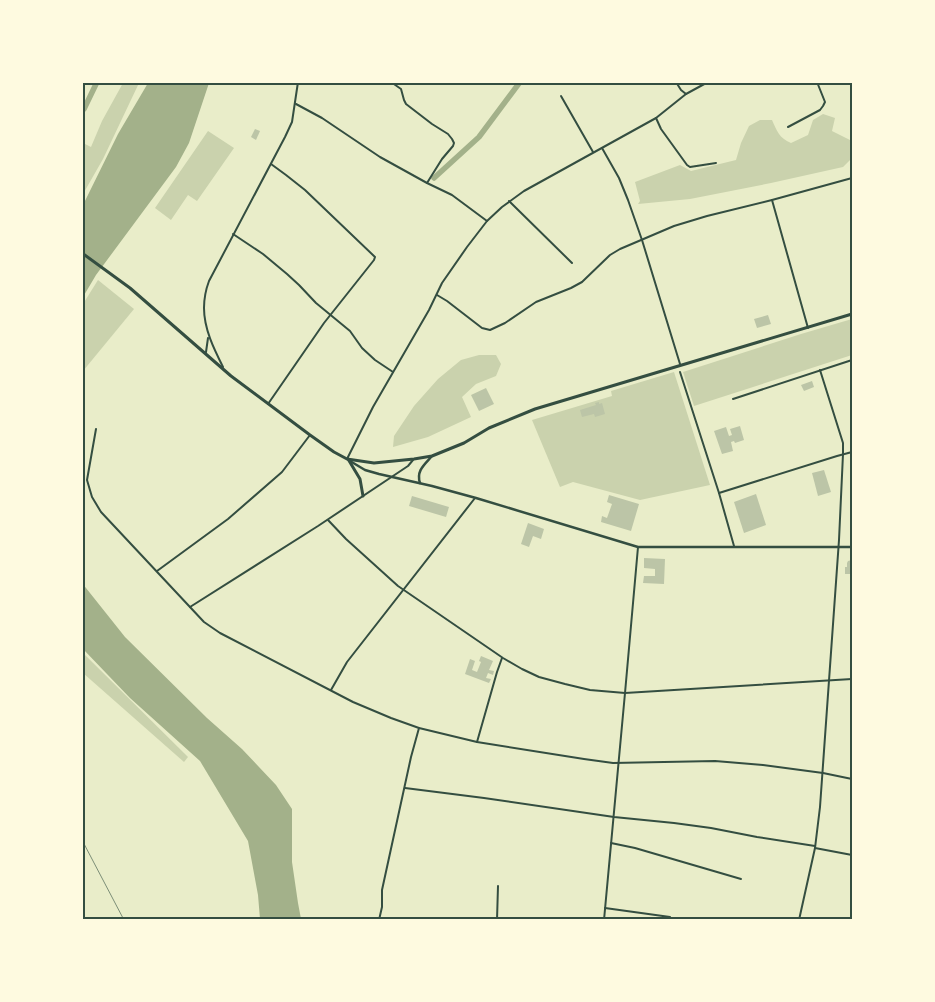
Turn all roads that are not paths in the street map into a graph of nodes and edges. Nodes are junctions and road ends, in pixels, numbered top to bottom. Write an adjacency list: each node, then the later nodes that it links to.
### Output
1 (298, 82): 8 (street)
2 (391, 82): 16 (street)
3 (676, 82): 6 (street)
4 (708, 82): 6 (street)
5 (817, 82): 10 (street)
6 (686, 94): 9 (street)
7 (561, 96): 12 (street)
8 (296, 104): 14 (street); 16 (street)
9 (656, 118): 11 (street); 13 (street)
10 (788, 127)
11 (602, 148): 12 (street); 21 (street)
12 (593, 152): 18 (street)
13 (716, 163)
14 (271, 164): 20 (street); 26 (street)
15 (852, 178): 17 (street)
16 (427, 183): 19 (street)
17 (772, 200): 21 (street); 27 (street)
18 (509, 201): 19 (street); 23 (street)
19 (487, 221): 24 (street)
20 (233, 234): 26 (street); 28 (street)
21 (642, 240): 24 (street); 31 (street)
22 (82, 253): 29 (main road)
23 (572, 263)
24 (436, 295): 34 (street)
25 (852, 314): 27 (main road)
26 (331, 316): 34 (street); 37 (street)
27 (808, 328): 31 (main road)
28 (209, 335): 29 (street); 32 (street)
29 (206, 354): 32 (main road)
30 (852, 360): 33 (street)
31 (681, 366): 42 (main road)
32 (224, 370): 37 (main road)
33 (820, 370): 36 (street); 41 (street)
34 (393, 372): 43 (street)
35 (680, 372): 47 (street)
36 (733, 399)
37 (268, 404): 39 (main road)
38 (96, 429): 55 (street)
39 (310, 435): 43 (main road); 55 (street)
40 (852, 452): 41 (street)
41 (843, 454): 47 (street); 53 (street)
42 (432, 456): 44 (main road); 46 (street)
43 (347, 459): 44 (main road); 45 (street); 48 (main road)
44 (414, 460): 45 (street)
45 (391, 477): 46 (street); 48 (street)
46 (420, 483): 49 (street)
47 (719, 493): 52 (street)
48 (363, 496): 50 (street)
49 (476, 498): 51 (street); 56 (street)
50 (328, 520): 56 (street); 57 (street)
51 (638, 547): 52 (street); 62 (street)
52 (734, 547): 53 (street)
53 (838, 547): 54 (street); 60 (street)
54 (852, 547)
55 (157, 572): 57 (street)
56 (403, 590): 58 (street); 61 (street)
57 (190, 607): 61 (street)
58 (503, 658): 62 (street); 64 (street)
59 (852, 679): 60 (street)
60 (829, 680): 62 (street); 66 (street)
61 (331, 690): 63 (street)
62 (625, 694): 65 (street)
63 (419, 728): 64 (street); 68 (street)
64 (477, 742): 65 (street)
65 (619, 763): 66 (street); 69 (street)
66 (824, 773): 67 (street); 71 (street)
67 (852, 778)
68 (404, 788): 69 (street); 77 (street)
69 (614, 817): 70 (street); 71 (street)
70 (611, 843): 73 (street); 75 (street)
71 (815, 847): 72 (street); 80 (street)
72 (852, 855)
73 (741, 879)
74 (498, 886): 78 (street)
75 (605, 908): 76 (street); 79 (street)
76 (670, 917)
77 (379, 920)
78 (497, 920)
79 (604, 920)
80 (799, 920)

